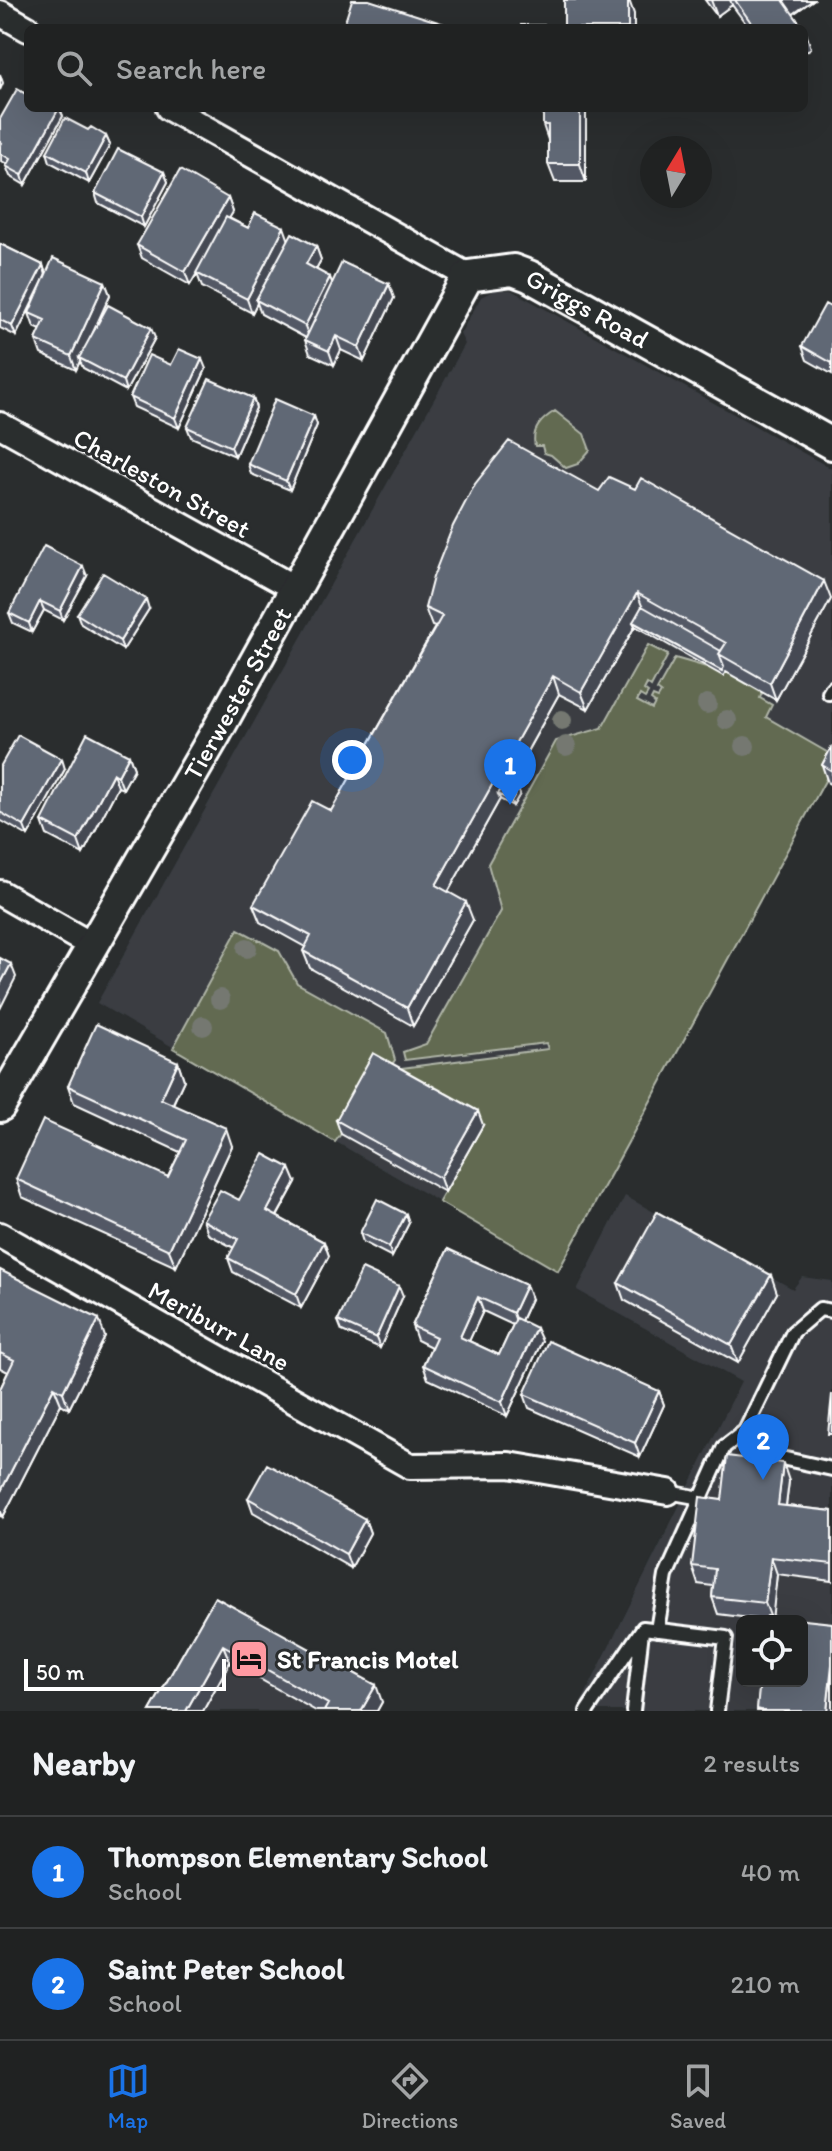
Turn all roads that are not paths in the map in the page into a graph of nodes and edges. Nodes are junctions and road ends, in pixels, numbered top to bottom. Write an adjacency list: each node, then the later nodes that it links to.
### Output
1 (0, 13): 2 (street)
2 (24, 27)
3 (176, 112): 4 (street)
4 (468, 276): 6 (street, Griggs Road); 7 (street, Tierwester Street)
5 (0, 425): 7 (street, Charleston Street)
6 (832, 444)
7 (296, 589): 9 (street, Tierwester Street)
8 (0, 893): 9 (street)
9 (91, 945): 10 (street, Tierwester Street)
10 (0, 1106)
11 (0, 1235): 15 (street, Meriburr Lane)
12 (832, 1311): 13 (lane)
13 (745, 1431): 14 (lane); 16 (lane)
14 (832, 1469)
15 (668, 1492): 16 (lane)
16 (701, 1498): 18 (lane)
17 (643, 1628): 18 (lane); 19 (lane); 20 (lane)
18 (657, 1630): 21 (lane)
19 (587, 1711)
20 (633, 1711)
21 (717, 1711)

